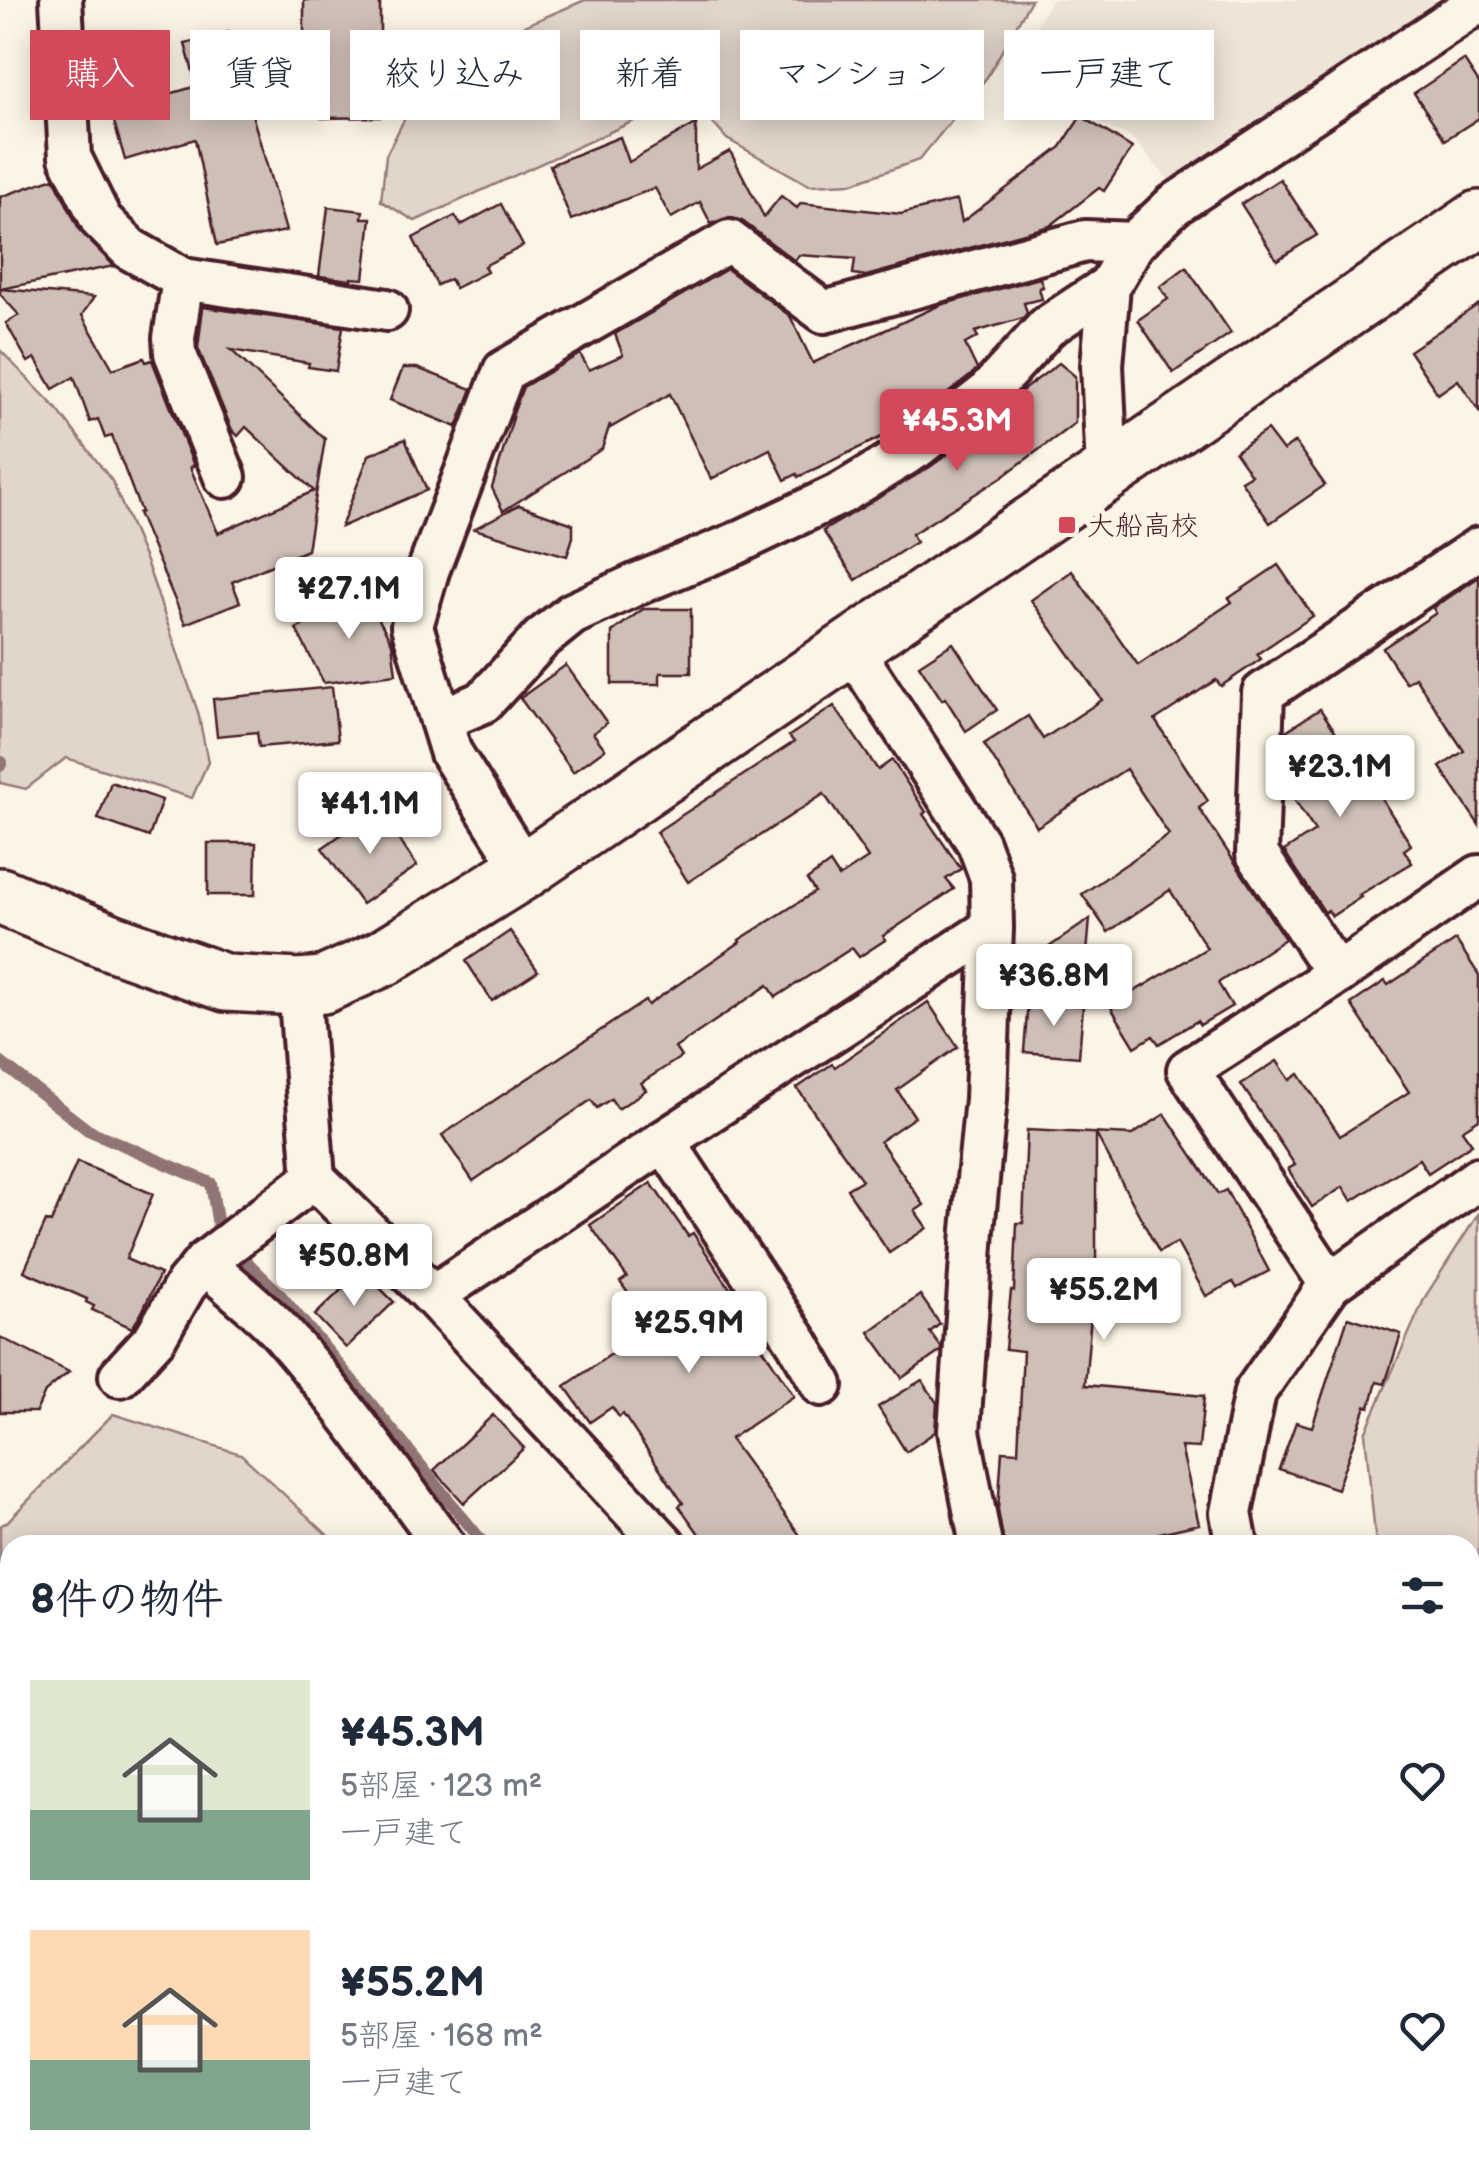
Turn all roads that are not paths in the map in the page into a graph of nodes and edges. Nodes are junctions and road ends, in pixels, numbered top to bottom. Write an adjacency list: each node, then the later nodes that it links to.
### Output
1 (61, 0): 5 (street)
2 (1479, 2): 4 (street)
3 (1479, 218): 8 (street)
4 (1134, 243): 6 (street); 12 (street)
5 (182, 279): 7 (street); 9 (street)
6 (1109, 286): 8 (street); 12 (street)
7 (387, 310)
8 (1107, 471): 11 (street)
9 (224, 477)
10 (1479, 548): 17 (street)
11 (851, 647): 13 (street); 16 (street)
12 (441, 720): 13 (street)
13 (525, 870): 18 (street)
14 (1479, 876): 17 (street)
15 (0, 896): 18 (street)
16 (992, 928): 19 (street); 29 (street)
17 (1337, 974): 23 (street)
18 (300, 987): 20 (street)
19 (664, 1141): 24 (street); 26 (street)
20 (314, 1178): 22 (street); 24 (street)
21 (1479, 1178): 23 (street)
22 (205, 1262): 25 (street); 27 (street)
23 (1330, 1284): 30 (street)
24 (433, 1296): 28 (street)
25 (120, 1376)
26 (822, 1385)
27 (437, 1535)
28 (655, 1535)
29 (979, 1535)
30 (1235, 1535)

